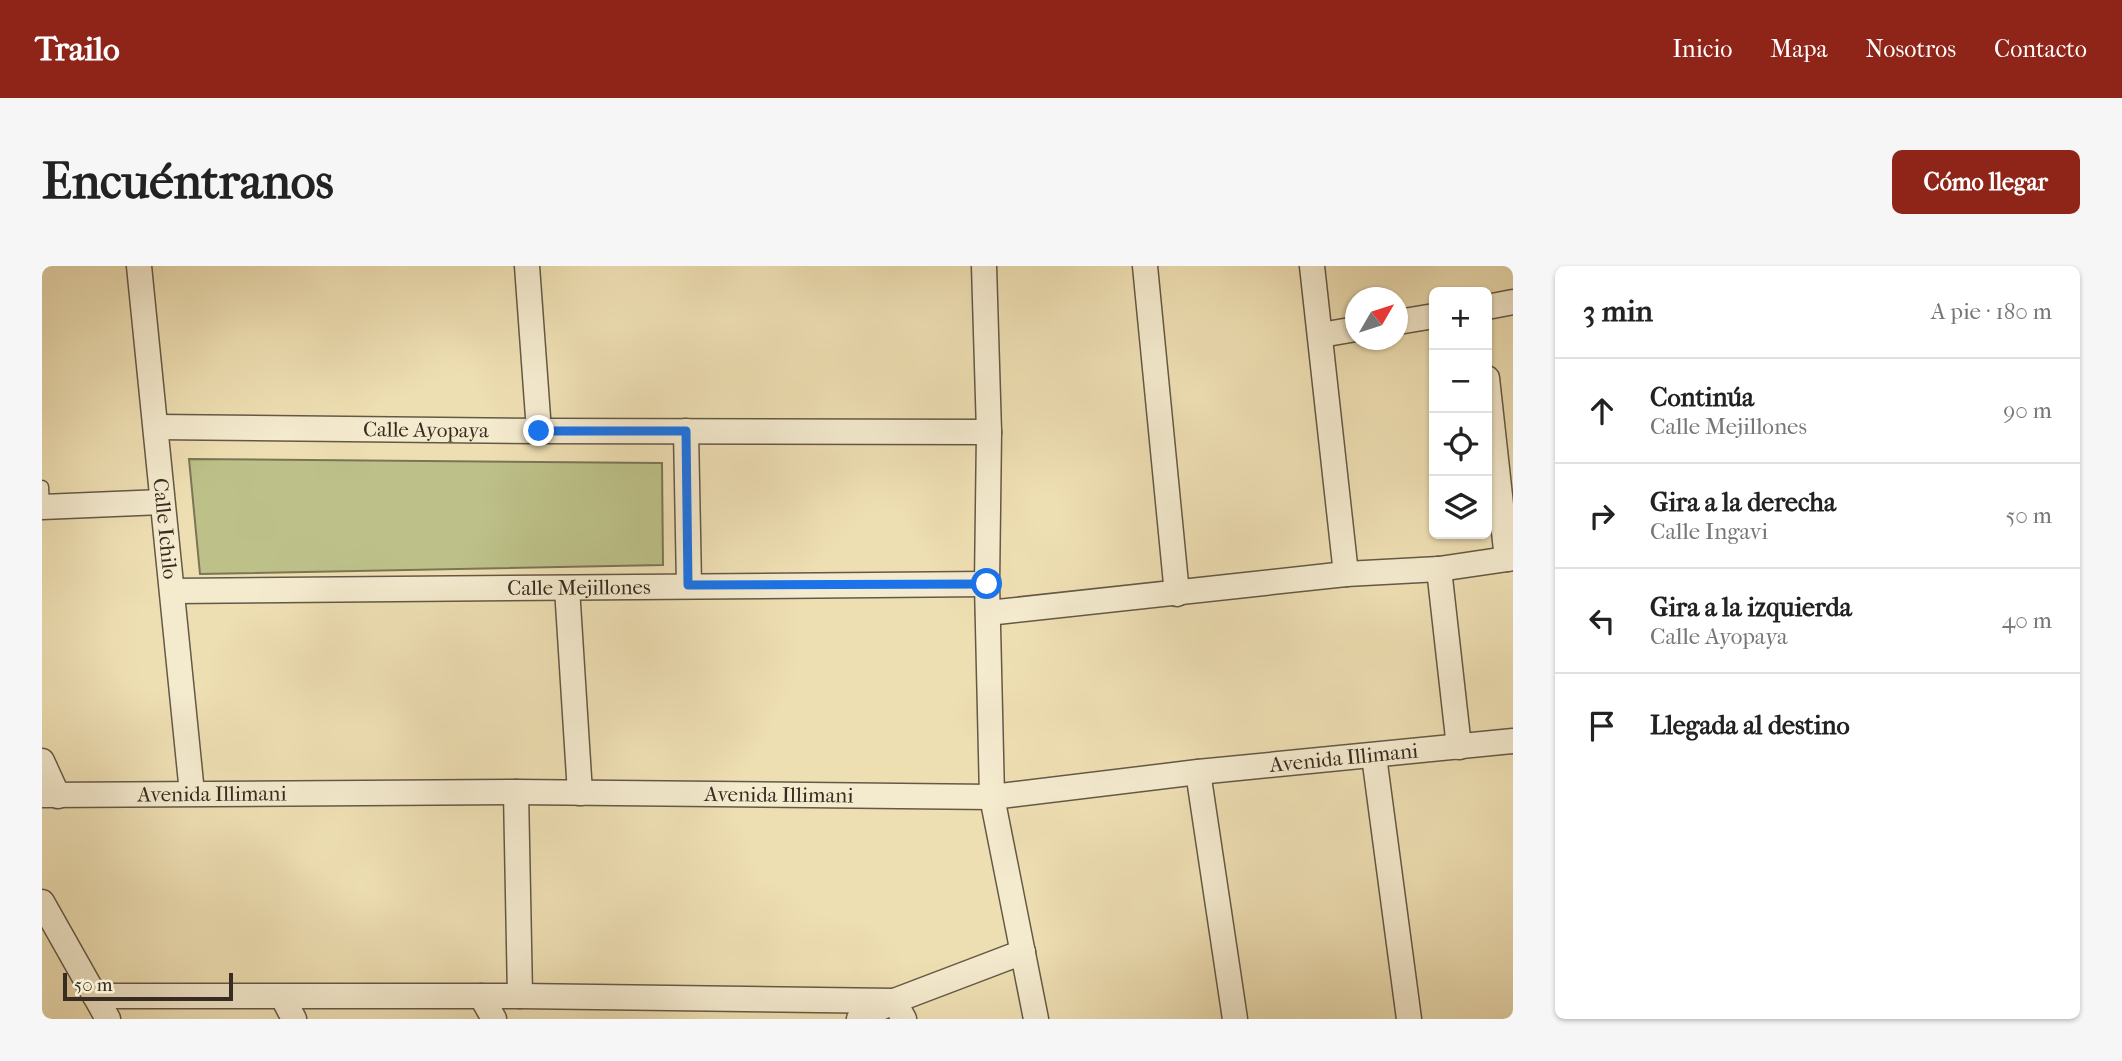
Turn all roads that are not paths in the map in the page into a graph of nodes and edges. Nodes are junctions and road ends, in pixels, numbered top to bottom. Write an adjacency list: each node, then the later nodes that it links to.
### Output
1 (139, 266): 13 (street, Calle Ichilo)
2 (527, 266): 14 (street)
3 (985, 266): 16 (street)
4 (1145, 266): 27 (street)
5 (1312, 266): 11 (street)
6 (1513, 302): 7 (street)
7 (1492, 306)
8 (1429, 317): 9 (street)
9 (1408, 320)
10 (1345, 331): 11 (street)
11 (1321, 335): 22 (street)
12 (1491, 413): 20 (street)
13 (156, 427): 14 (street, Calle Ayopaya); 18 (street, Calle Ichilo)
14 (539, 431): 15 (street, Calle Ayopaya)
15 (686, 431): 16 (street, Calle Ayopaya); 24 (street)
16 (989, 432): 23 (street)
17 (42, 487): 19 (lane)
18 (162, 502): 19 (street); 26 (street, Calle Ichilo)
19 (42, 507)
20 (1510, 559): 21 (street)
21 (1439, 569): 22 (street); 30 (street)
22 (1346, 574): 27 (street)
23 (987, 584): 24 (street, Calle Mejillones); 28 (street)
24 (688, 585): 25 (street, Calle Mejillones)
25 (567, 588): 26 (street, Calle Mejillones); 36 (street)
26 (173, 591): 35 (street, Calle Ichilo)
27 (1177, 594): 28 (street)
28 (988, 613): 38 (street)
29 (1513, 741): 30 (street, Avenida Illimani)
30 (1459, 747): 31 (street, Avenida Illimani)
31 (1374, 756): 33 (street, Avenida Illimani); 51 (street)
32 (42, 761): 37 (street)
33 (1198, 772): 38 (street, Avenida Illimani); 50 (street)
34 (516, 792): 35 (street, Avenida Illimani); 36 (street, Avenida Illimani); 43 (street)
35 (192, 793): 37 (street, Avenida Illimani)
36 (580, 793): 38 (street, Avenida Illimani)
37 (50, 796)
38 (992, 797): 40 (street)
39 (42, 902): 41 (street)
40 (1023, 952): 45 (street); 49 (street)
41 (95, 996): 44 (street); 46 (street)
42 (481, 996): 43 (street); 44 (street); 47 (street)
43 (520, 996): 45 (street)
44 (289, 1008)
45 (899, 1010): 48 (street)
46 (108, 1019)
47 (494, 1019)
48 (859, 1019)
49 (1036, 1019)
50 (1235, 1019)
51 (1409, 1019)

